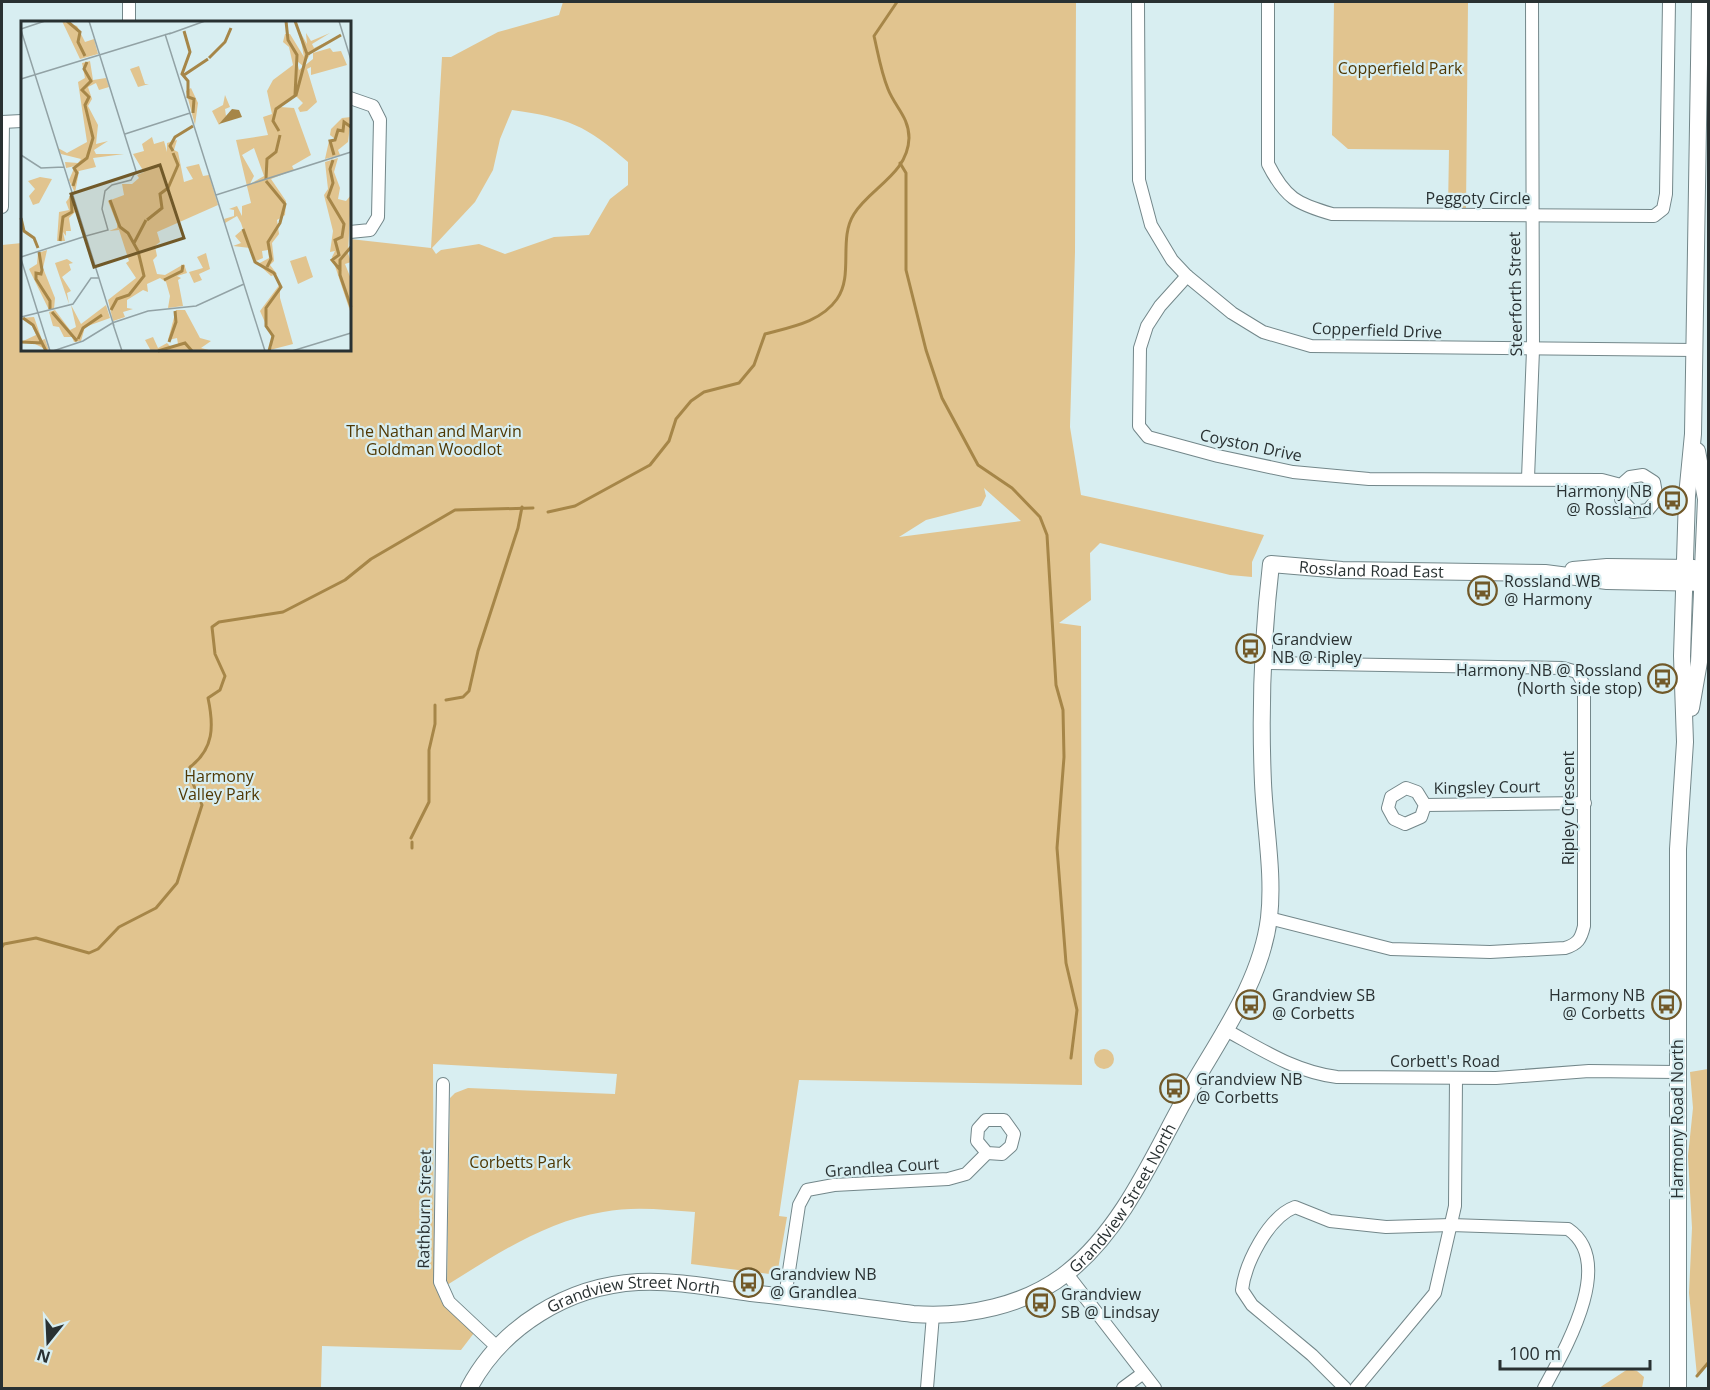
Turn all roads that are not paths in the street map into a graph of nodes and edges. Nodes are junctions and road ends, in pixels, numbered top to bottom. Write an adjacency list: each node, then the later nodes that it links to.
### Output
1 (129, 2): 7 (street)
2 (1138, 2): 14 (street, Copperfield Drive)
3 (1268, 2): 12 (street, Peggoty Circle)
4 (1532, 2): 12 (street, Steerforth Street)
5 (1669, 2): 12 (street, Peggoty Circle)
6 (1700, 2): 16 (street, Harmony Road North)
7 (129, 21)
8 (351, 98): 13 (street)
9 (21, 120): 10 (street)
10 (2, 122): 11 (street)
11 (2, 207)
12 (1531, 214): 15 (street, Steerforth Street)
13 (351, 232)
14 (1187, 276): 15 (street, Copperfield Drive); 18 (street, Coyston Drive)
15 (1533, 350): 16 (street, Copperfield Drive); 18 (street, Steerforth Street)
16 (1695, 350): 17 (street, Harmony Road North)
17 (1693, 434): 21 (street, Harmony Road North); 22 (street, Harmony Road North)
18 (1528, 478): 19 (street, Coyston Drive)
19 (1620, 485)
20 (1270, 564): 21 (street, Rossland Road East); 23 (street, Grandview Street North)
21 (1684, 575): 22 (street, Rossland Road East); 24 (street, Harmony Road North)
22 (1706, 576): 24 (street, Harmony Road North)
23 (1265, 663): 25 (street, Ripley Crescent); 27 (street, Grandview Street North)
24 (1685, 742): 29 (street, Harmony Road North)
25 (1585, 803): 26 (street, Kingsley Court); 27 (street, Ripley Crescent)
26 (1425, 805)
27 (1269, 918): 28 (street, Grandview Street North)
28 (1224, 1029): 30 (street, Corbett's Road); 34 (street, Grandview Street North)
29 (1676, 1072): 30 (street, Corbett's Road); 46 (street, Harmony Road North)
30 (1456, 1078): 33 (street)
31 (443, 1084): 37 (street, Rathburn Street)
32 (987, 1153): 35 (street, Grandlea Court)
33 (1451, 1225): 43 (street); 44 (street); 45 (street)
34 (1067, 1274): 36 (street, Grandview Street North); 38 (street)
35 (785, 1297): 36 (street, Grandview Street North); 37 (street, Grandview Street North)
36 (933, 1315): 40 (street)
37 (497, 1347): 39 (street, Grandview Street North)
38 (1142, 1374): 41 (street); 42 (street)
39 (469, 1389)
40 (927, 1389)
41 (1123, 1389)
42 (1155, 1389)
43 (1345, 1389)
44 (1356, 1389)
45 (1544, 1389)
46 (1678, 1389)

